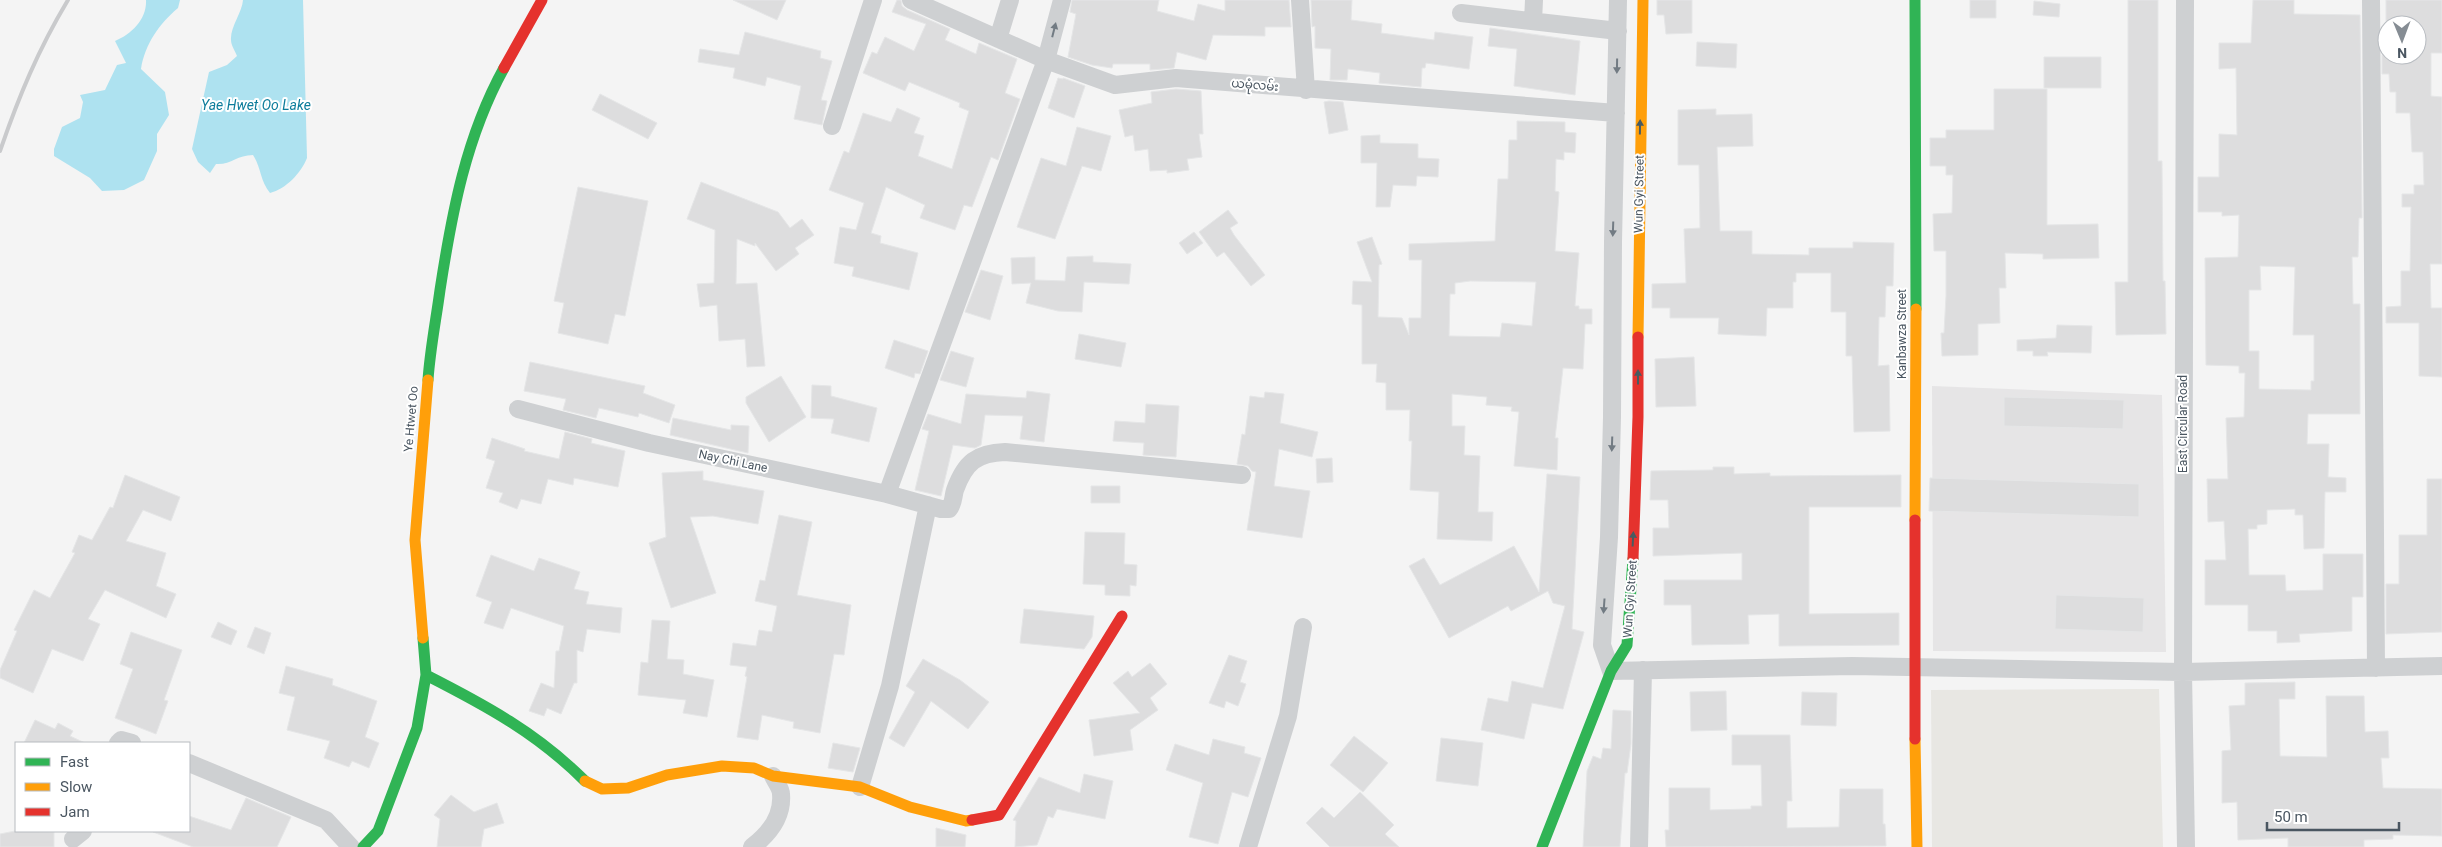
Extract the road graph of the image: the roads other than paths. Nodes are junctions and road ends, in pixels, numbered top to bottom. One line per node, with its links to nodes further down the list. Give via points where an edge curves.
1 (542, 0): 33 (street, Ye Htwet Oo, via 487,99 470,144 451,217 429,367 415,540)
2 (872, 0): 20 (street)
3 (911, 0): 16 (street, ယမုံလမ်း)
4 (1010, 0): 16 (street)
5 (1062, 0): 17 (street, one-way to 5)
6 (1300, 0): 18 (street)
7 (1534, 0): 14 (street)
8 (1618, 0): 15 (street, Wun Gyi Street)
9 (1642, 0): 31 (street, Wun Gyi Street, one-way to 9, via 1627,645 1634,538)
10 (1915, 0): 28 (street, Kanbawza Street)
11 (2185, 0): 32 (street, East Circular Road)
12 (2371, 0): 29 (street)
13 (1460, 13): 14 (street)
14 (1533, 22): 15 (street)
15 (1618, 31): 19 (street, Wun Gyi Street, one-way to 19)
16 (998, 39): 17 (street, ယမုံလမ်း)
17 (1046, 60): 18 (street, ယမုံလမ်း, via 1115,84 1176,78); 23 (street)
18 (1306, 90): 19 (street, ယမုံလမ်း)
19 (1616, 113): 31 (street, Wun Gyi Street, one-way to 31, via 1612,417 1602,645)
20 (832, 126)
21 (518, 409): 23 (street, Nay Chi Lane, via 649,443)
22 (1242, 475): 24 (street, Nay Chi Lane, via 1005,452 986,453 972,460 962,474 949,509)
23 (887, 494): 24 (street, Nay Chi Lane)
24 (928, 505): 36 (street, via 890,686)
25 (1122, 616): 36 (street, via 999,814 966,821 910,807)
26 (1303, 627): 41 (street, via 1288,716)
27 (2442, 666): 29 (street)
28 (1913, 668): 30 (street); 32 (street); 44 (street, Kanbawza Street)
29 (2376, 668): 32 (street)
30 (1643, 670): 31 (street); 43 (street)
31 (1611, 671): 42 (street)
32 (2182, 672): 45 (street, East Circular Road)
33 (426, 675): 35 (street, via 517,724 586,782 602,789 628,788 667,775 722,766 754,768); 37 (street, Ye Htwet Oo, via 417,728)
34 (190, 763): 38 (street, via 326,820)
35 (773, 776): 36 (street); 40 (street, via 781,793 779,814 768,834)
36 (860, 787)
37 (379, 839): 39 (street, Ye Htwet Oo)
38 (351, 847)
39 (363, 847)
40 (752, 847)
41 (1248, 847)
42 (1542, 847)
43 (1639, 847)
44 (1917, 847)
45 (2186, 847)

